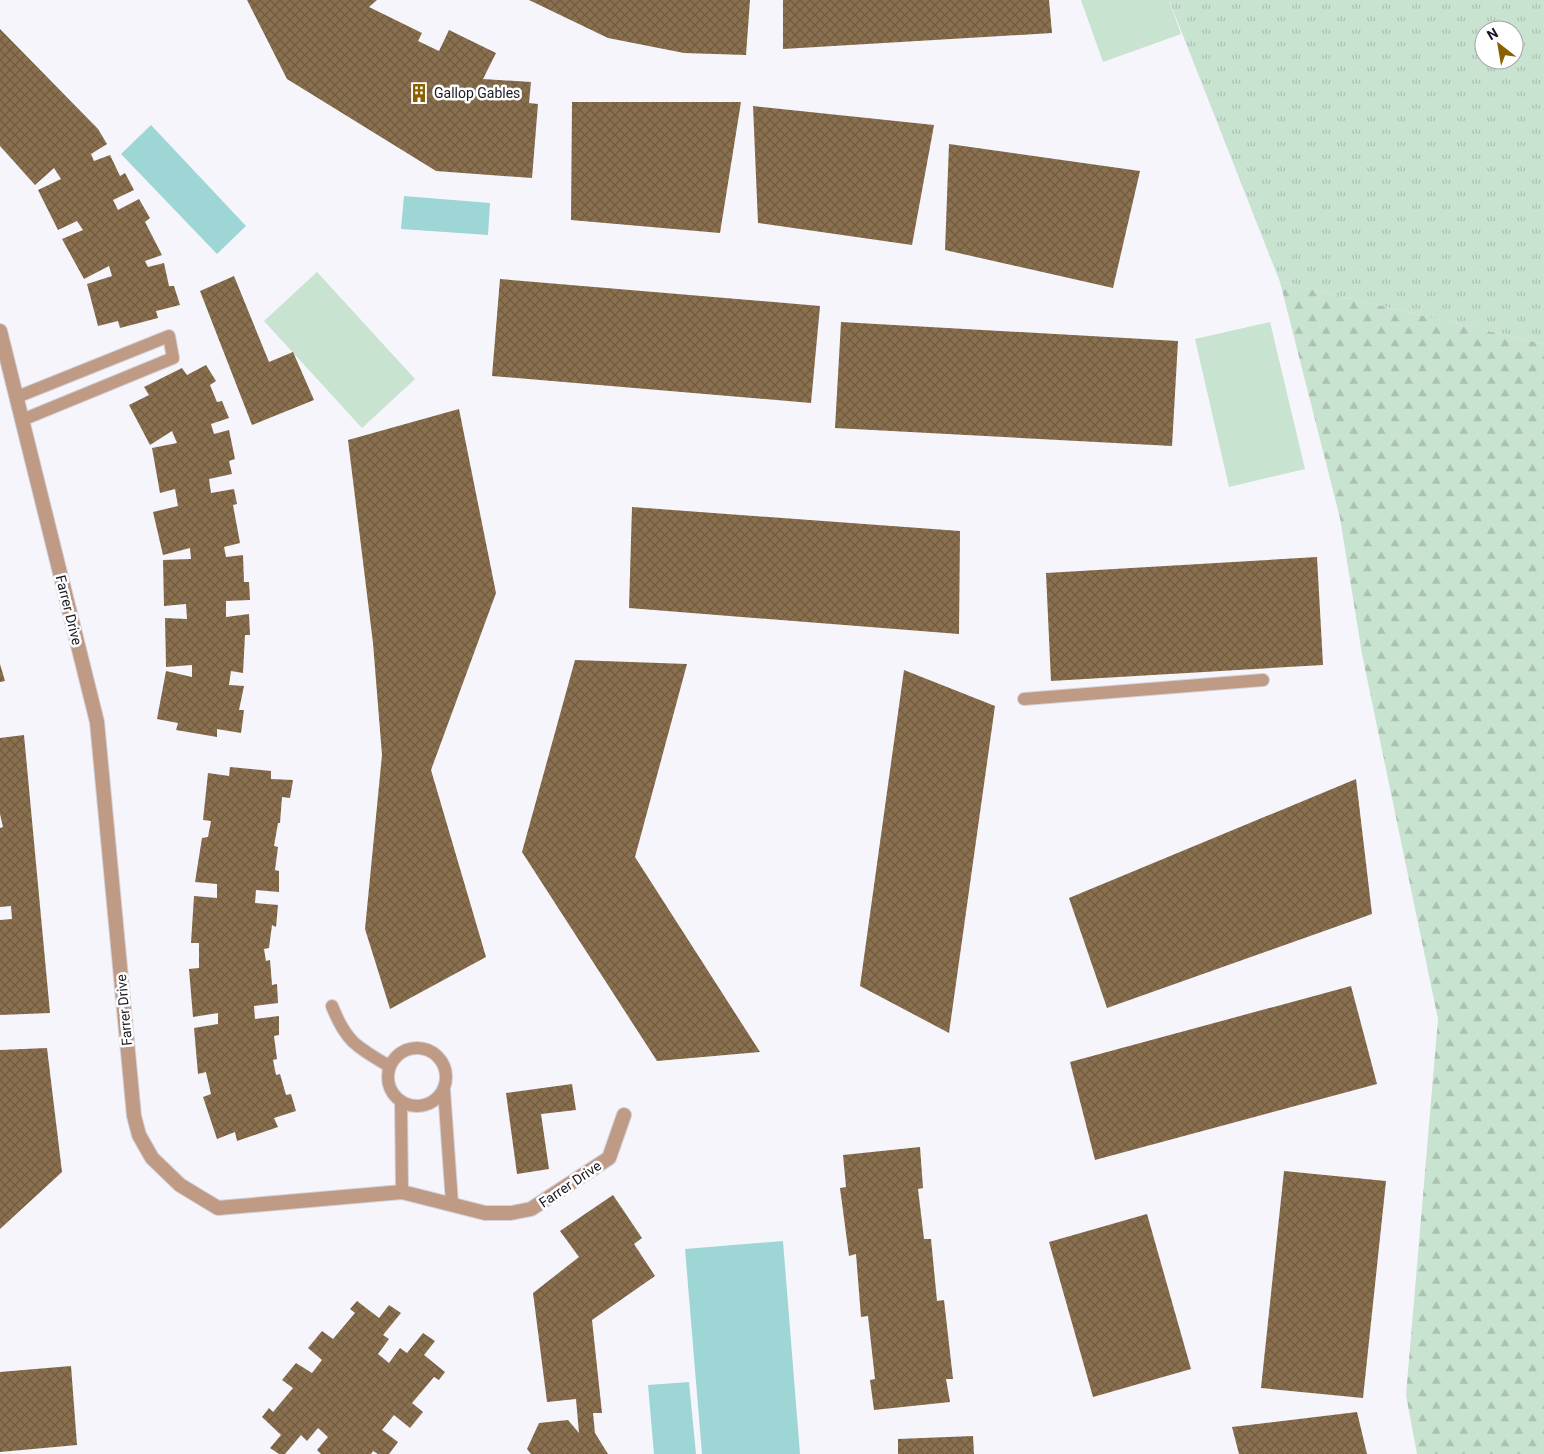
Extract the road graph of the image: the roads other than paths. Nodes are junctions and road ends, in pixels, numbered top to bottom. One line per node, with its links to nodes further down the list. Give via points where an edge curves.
1 (0, 331): 2 (street, Farrer Drive)
2 (17, 397): 3 (street, Farrer Drive); 3 (lane, via 169,336 173,358)
3 (22, 420): 11 (street, Farrer Drive, via 97,722 134,1116 144,1146 180,1185 218,1208)
4 (1262, 680): 5 (lane)
5 (1024, 699)
6 (332, 1006): 7 (lane, via 341,1029 360,1048)
7 (389, 1066): 8 (lane, via 399,1054 414,1048 429,1050 441,1060 446,1074); 9 (lane, via 387,1080)
8 (444, 1090): 9 (lane, via 433,1102 417,1107); 12 (lane)
9 (401, 1103): 11 (lane)
10 (624, 1115): 12 (street, Farrer Drive, via 609,1158 532,1209 485,1213)
11 (402, 1192): 12 (street, Farrer Drive)
12 (452, 1203)

